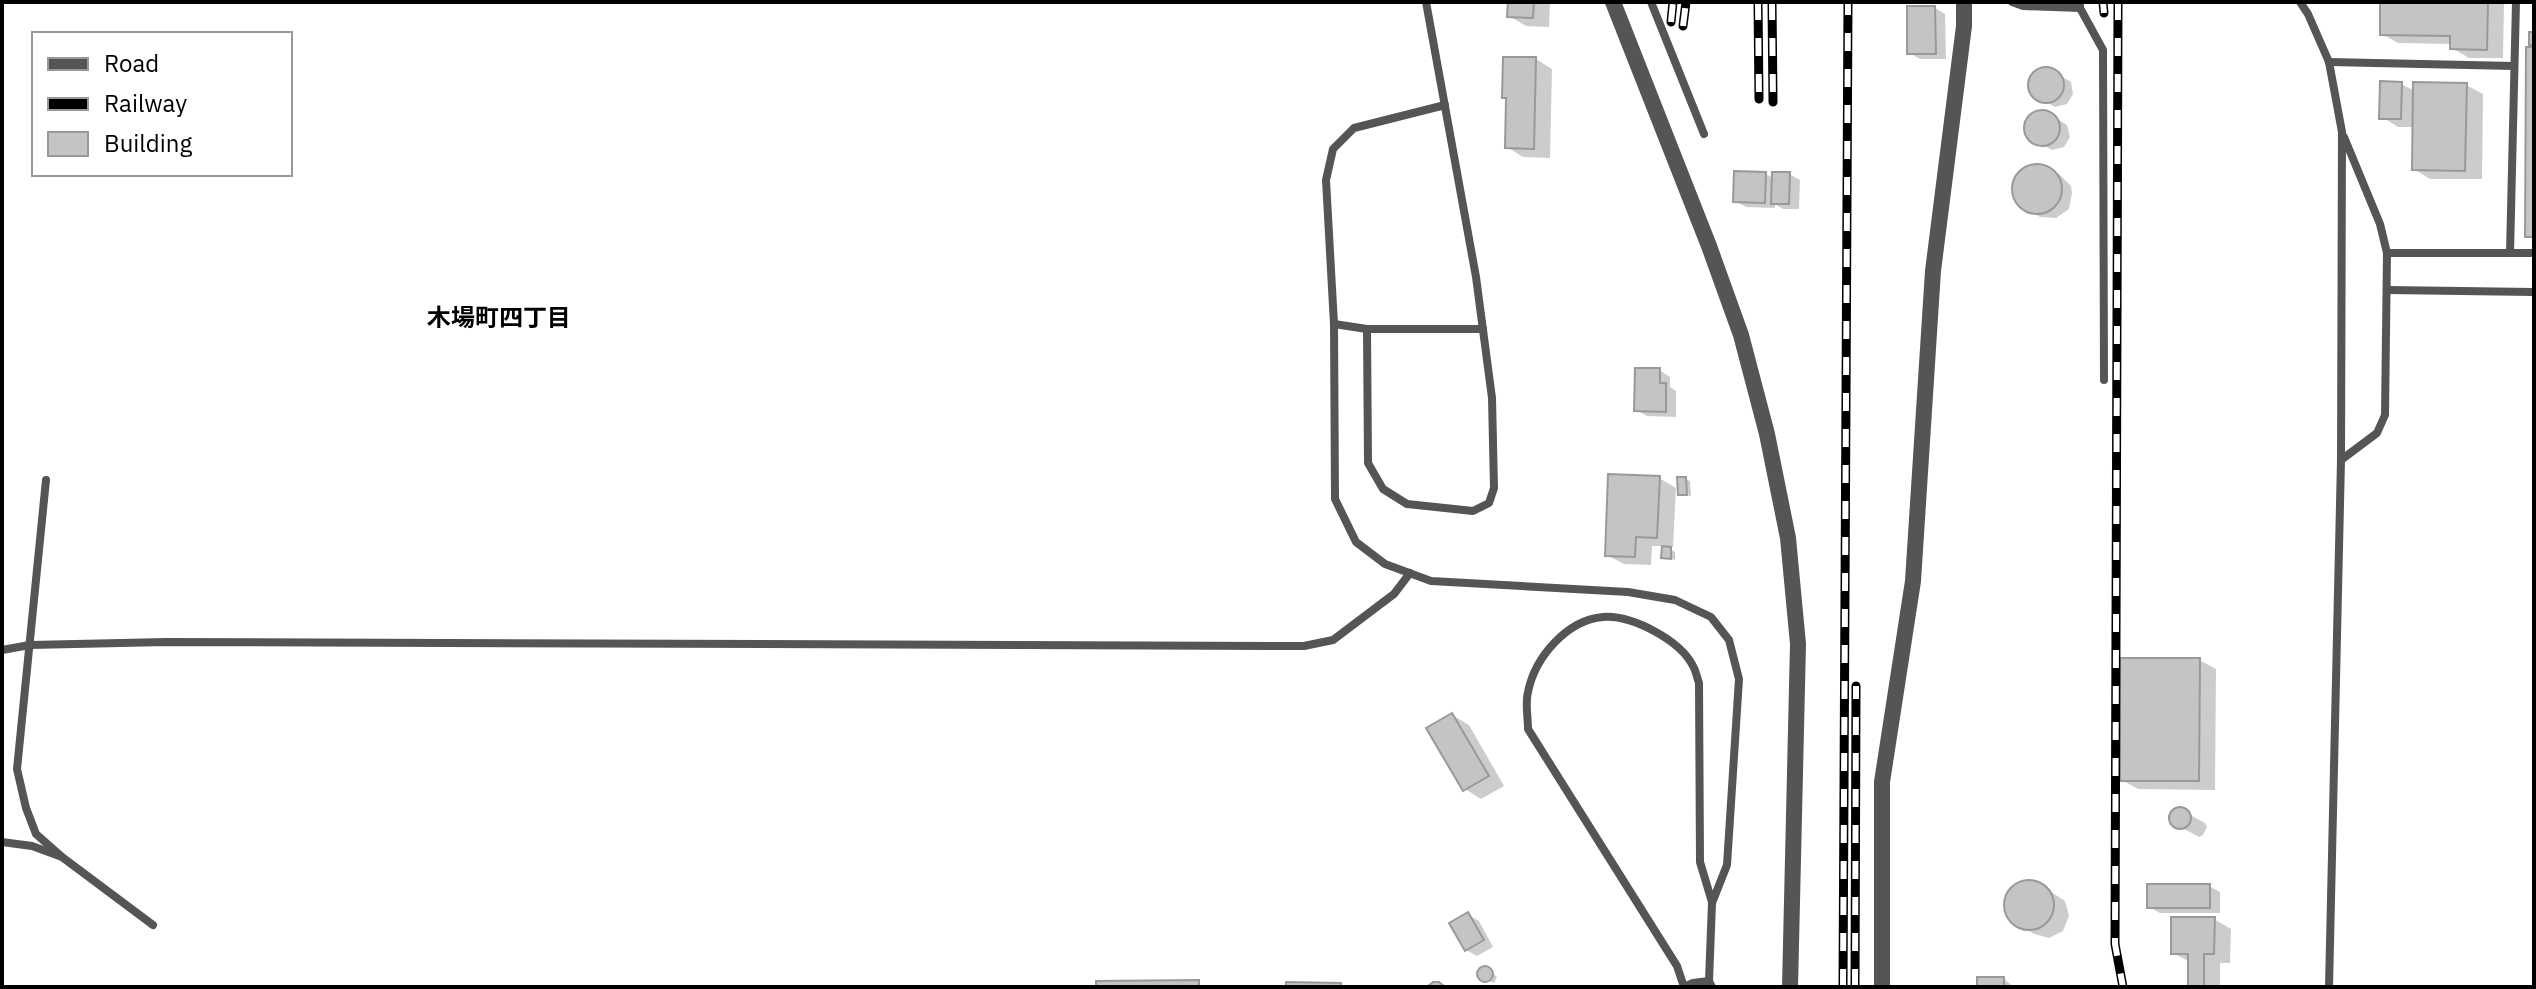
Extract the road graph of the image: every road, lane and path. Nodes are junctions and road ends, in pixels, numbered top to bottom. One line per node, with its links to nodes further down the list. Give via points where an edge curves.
1 (1426, 2): 11 (lane)
2 (1613, 2): 34 (street, via 1741,335 1788,538 1798,644)
3 (1651, 2): 13 (lane)
4 (1964, 2): 35 (street, via 1933,271 1913,581 1882,782)
5 (2012, 2): 8 (lane)
6 (2300, 2): 9 (lane)
7 (2516, 2): 10 (lane)
8 (2080, 5): 22 (lane, via 2103,50)
9 (2329, 62): 10 (lane); 12 (lane)
10 (2514, 66): 15 (lane)
11 (1445, 105): 19 (lane, via 1354,128 1333,149 1326,180); 21 (lane)
12 (2342, 132): 14 (lane); 23 (lane)
13 (1704, 134)
14 (2387, 253): 15 (lane); 17 (lane)
15 (2510, 253): 16 (lane)
16 (2534, 253)
17 (2387, 290): 18 (lane); 23 (lane, via 2385,415 2377,433)
18 (2534, 292)
19 (1334, 324): 20 (lane); 25 (lane, via 1335,499 1356,542 1385,564)
20 (1367, 329): 21 (lane); 21 (lane, via 1368,463 1383,489 1407,504 1473,511 1489,503 1494,488 1492,398)
21 (1483, 329)
22 (2104, 380)
23 (2341, 460): 36 (lane)
24 (46, 480): 26 (lane)
25 (1410, 573): 26 (lane, via 1394,594 1333,640 1304,646); 30 (lane, via 1431,581 1628,592 1675,600 1711,617 1729,640 1739,679 1727,865)
26 (30, 645): 27 (lane); 29 (lane, via 17,769 36,834)
27 (2, 650)
28 (2, 842): 29 (lane)
29 (62, 857): 31 (lane)
30 (1712, 903): 32 (lane); 33 (lane, via 1700,862 1699,683 1693,665 1665,637 1647,628 1604,617 1579,624 1540,662 1527,692 1528,729 1677,966)
31 (153, 925)
32 (1710, 984): 33 (lane)
33 (1684, 987)
34 (1790, 987)
35 (1882, 987)
36 (2329, 987)

